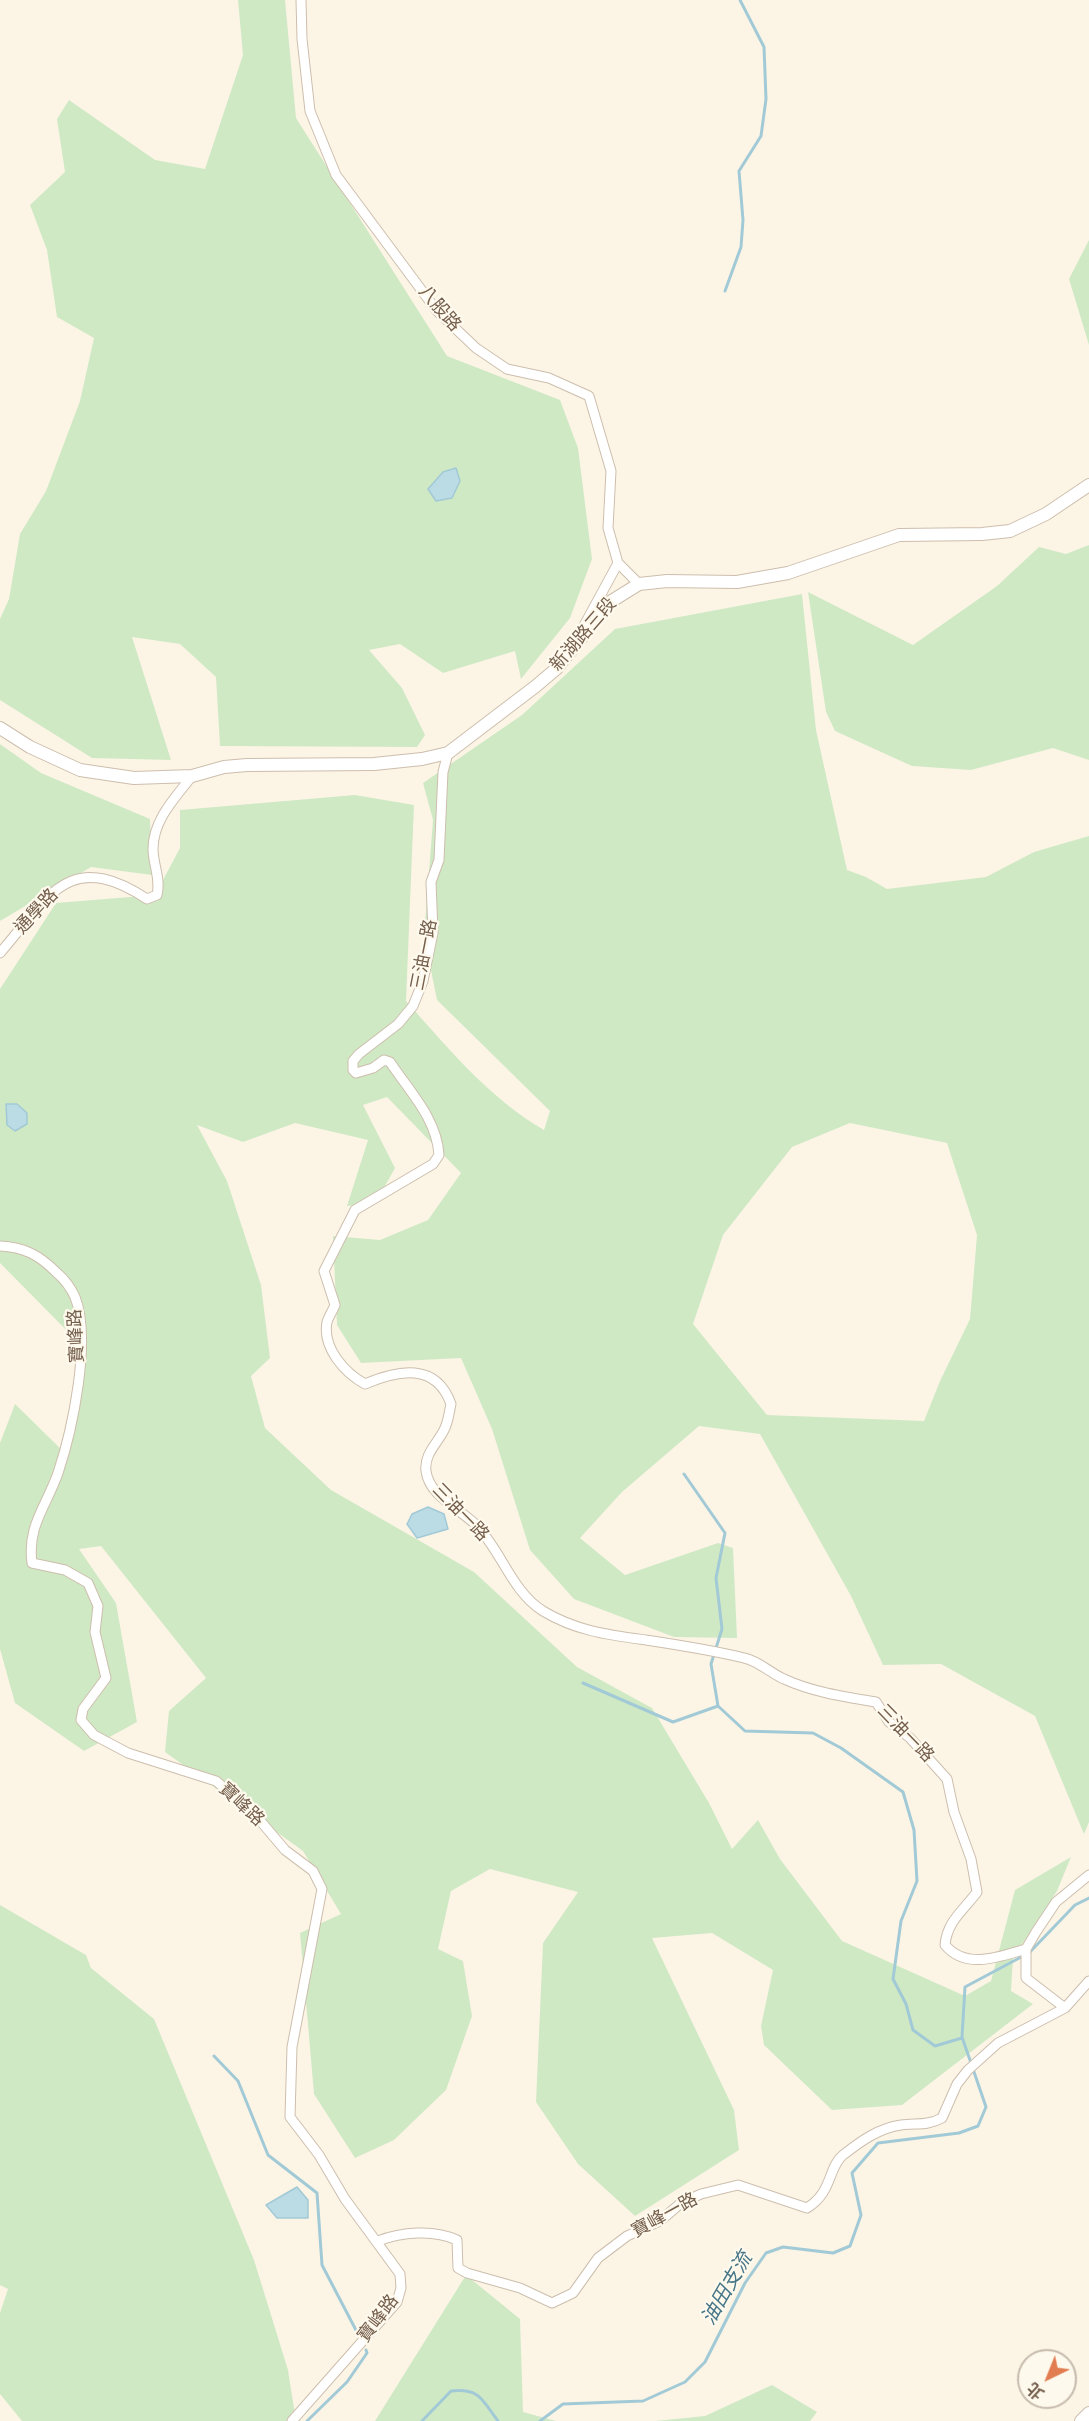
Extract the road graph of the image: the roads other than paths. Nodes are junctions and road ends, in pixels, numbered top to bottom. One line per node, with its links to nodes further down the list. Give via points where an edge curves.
1 (301, 0): 3 (street, 八股路, via 310,111 336,175 437,311 476,348 507,369 549,378 589,396 611,471 608,528)
2 (1089, 485): 4 (street, 新湖路三段, via 1046,514 1010,531 899,535 788,573 737,582)
3 (618, 563): 4 (street, 八股路); 5 (street)
4 (639, 584): 5 (street, 新湖路三段, via 610,602)
5 (569, 654): 7 (street, 新湖路三段, via 556,669)
6 (0, 728): 8 (street, 新湖路三段, via 80,771 134,778)
7 (448, 753): 8 (street, 新湖路三段, via 382,764 236,766); 12 (street, 三油一路, via 442,780 439,860 431,882 433,933 423,981 413,1006 398,1024 353,1061 356,1073 384,1060 390,1062 427,1113 439,1155 433,1164 350,1216 324,1271 335,1305 327,1323 331,1350 352,1377 365,1384 412,1371 430,1378 441,1388 451,1404 445,1429 426,1460 432,1489 482,1531 540,1610 574,1627 614,1637 748,1658 804,1688 876,1702 889,1722 910,1738 946,1779 971,1859 977,1892 955,1916 945,1945 953,1954 968,1959 989,1960)
8 (192, 776): 9 (street, 通學路, via 156,826 153,850 157,895 147,898 106,877 82,876 55,890)
9 (0, 953)
10 (0, 1246): 15 (street, 寶峰路, via 19,1246 44,1260 75,1297 81,1356 71,1423 58,1474 31,1533 30,1548 32,1563 65,1570 88,1583 98,1606 95,1632 106,1678 83,1709 81,1719 94,1735 128,1753 216,1781 252,1811 285,1850 313,1871 322,1889 292,2047 290,2117)
11 (1089, 1875): 12 (street, via 1056,1902)
12 (1026, 1949): 14 (street, via 1026,1978)
13 (1089, 1981): 14 (street)
14 (1065, 2008): 15 (street, 寶峰一路, via 998,2043 957,2084 942,2118 929,2125 901,2125 874,2133 840,2157 819,2200 807,2208 738,2185 701,2194 681,2203 660,2221 627,2236 598,2258 573,2294 552,2303 458,2268 457,2240 446,2235 416,2234)
15 (378, 2241): 17 (street, 寶峰路, via 400,2274 397,2302)
16 (1089, 2414): 18 (street)
17 (292, 2421)
18 (1081, 2421)

